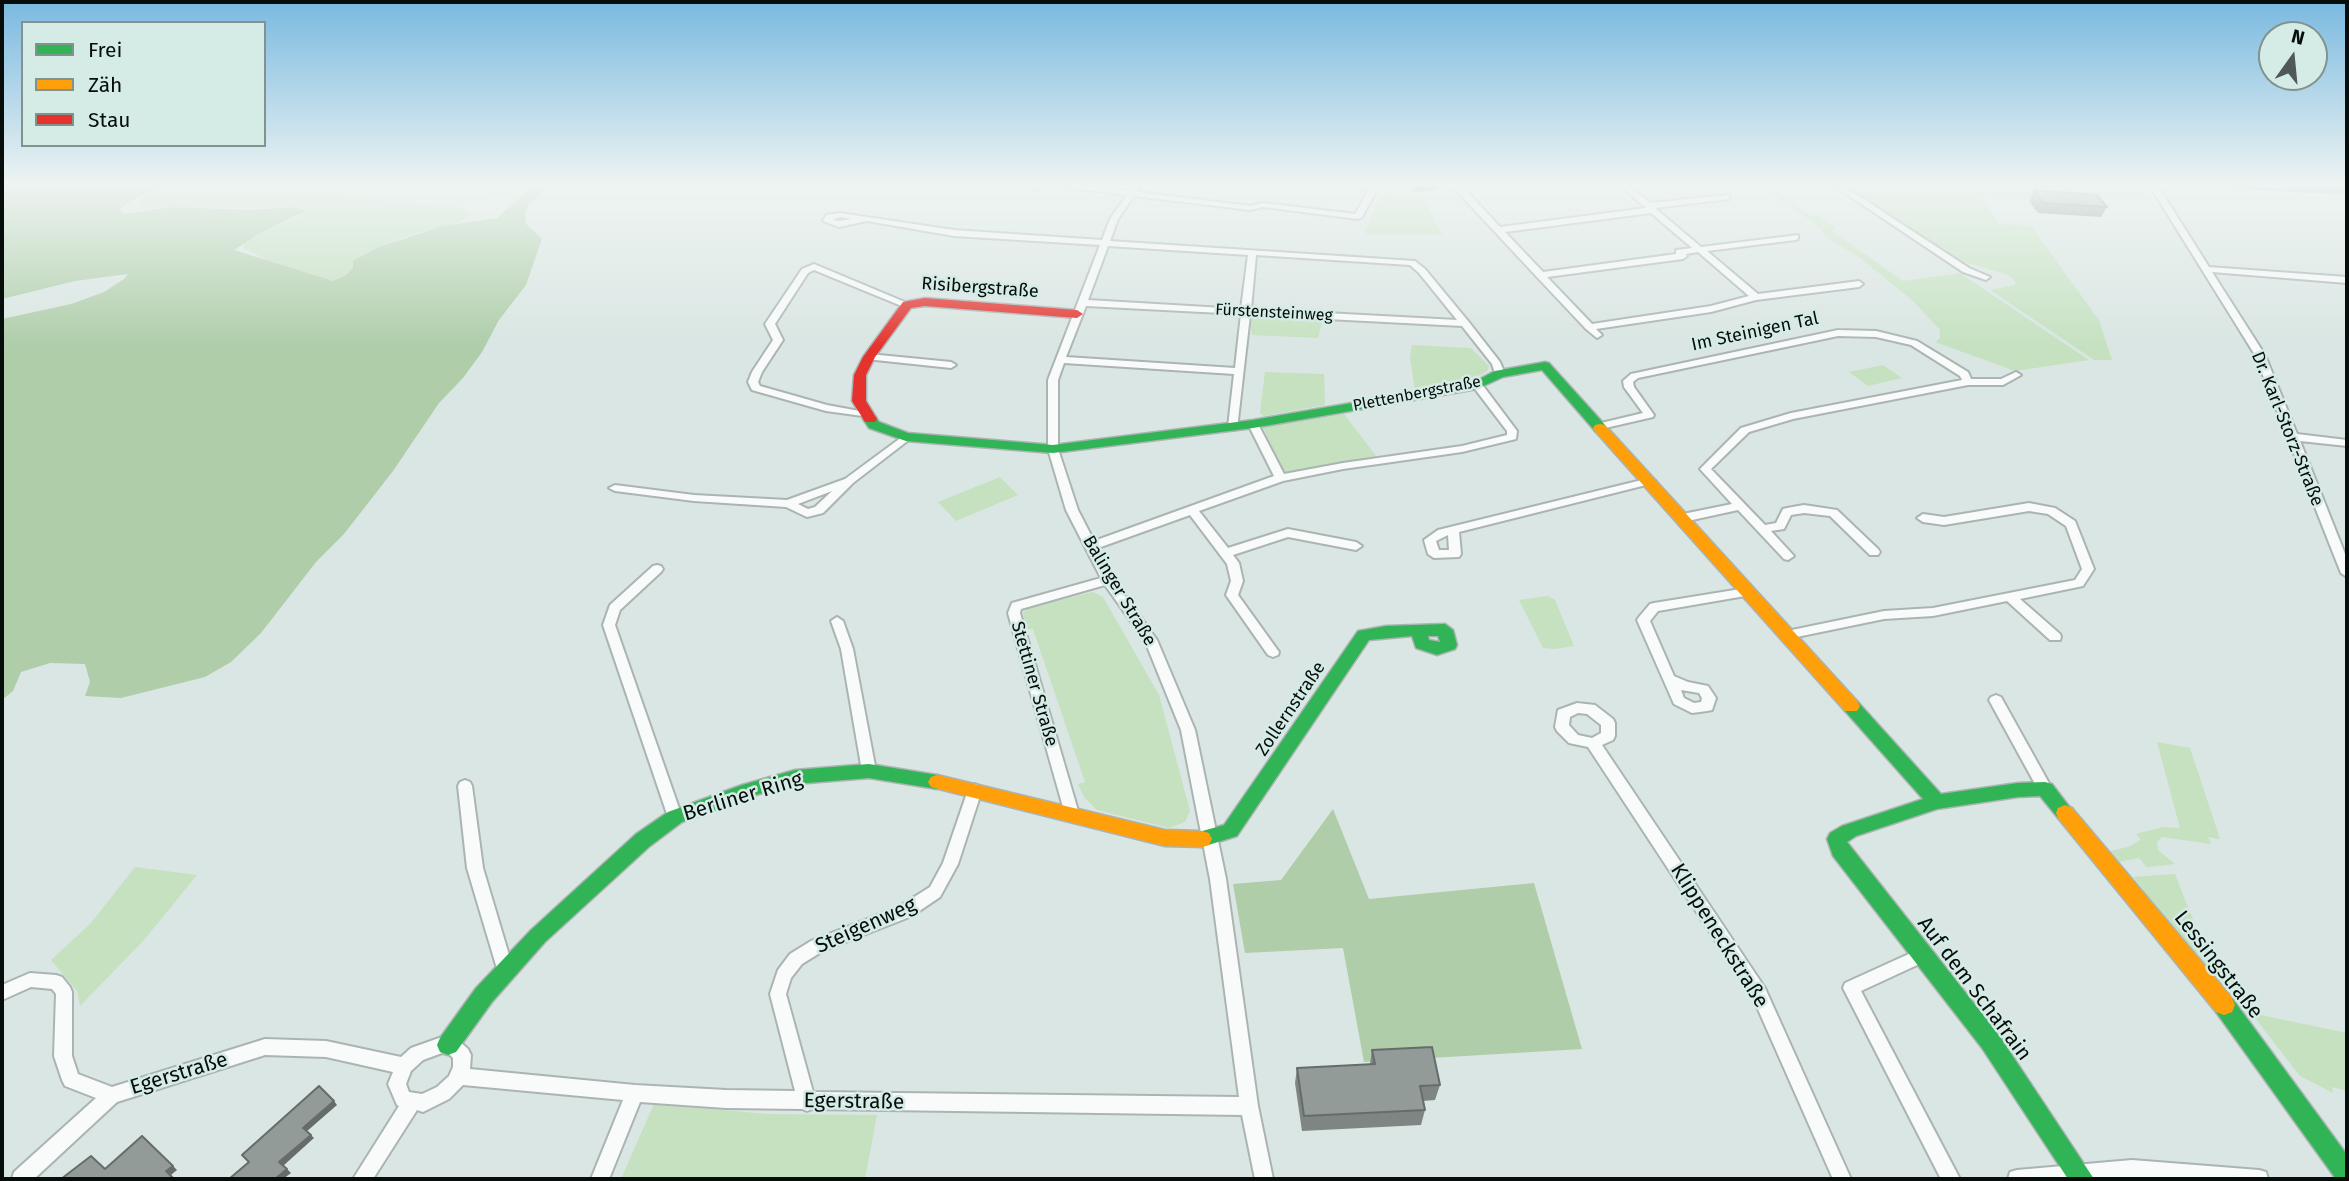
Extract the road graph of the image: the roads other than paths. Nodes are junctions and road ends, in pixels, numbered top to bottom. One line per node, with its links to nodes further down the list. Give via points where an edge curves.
1 (1024, 238): 8 (street, Plettenbergstraße)
2 (1106, 238): 8 (street, Balinger Straße)
3 (1505, 238): 12 (street)
4 (1686, 238): 9 (street)
5 (1786, 238): 9 (street)
6 (1918, 238): 13 (street, via 1966,270)
7 (2187, 238): 11 (street, Dr. Karl-Storz-Straße)
8 (1104, 244): 10 (street, Plettenbergstraße); 18 (street, Balinger Straße)
9 (1699, 249): 12 (street, via 1679,252 1683,256); 16 (street)
10 (1252, 254): 19 (street); 20 (street, Plettenbergstraße, via 1412,263)
11 (2206, 269): 14 (street); 34 (street, Dr. Karl-Storz-Straße, via 2260,355)
12 (1540, 275): 16 (street, via 1593,331)
13 (1986, 277)
14 (2347, 280)
15 (1859, 284): 16 (street)
16 (1756, 298)
17 (907, 305): 18 (street, Risibergstraße); 21 (street, Risibergstraße); 29 (street, via 827,272 802,277 770,324 778,340 753,382 756,388)
18 (1080, 309): 19 (street, Fürstensteinweg); 22 (street, Balinger Straße)
19 (1247, 312): 20 (street, Fürstensteinweg); 24 (street)
20 (1465, 323): 25 (street, Plettenbergstraße)
21 (869, 358): 23 (street); 29 (street, Risibergstraße, via 858,389)
22 (1060, 360): 24 (street); 36 (street, Balinger Straße, via 1051,398)
23 (951, 365)
24 (1237, 371): 32 (street)
25 (1500, 373): 28 (street, Plettenbergstraße); 31 (street, via 1545,366)
26 (2016, 375): 27 (street, via 2003,382)
27 (1968, 382): 31 (street, Im Steinigen Tal, via 1964,374 1914,343 1876,334 1838,333 1635,376 1628,381 1629,387 1649,415); 42 (street, via 1791,416 1745,430 1705,469)
28 (1477, 385): 30 (street, Plettenbergstraße); 37 (street, via 1512,437)
29 (866, 415): 33 (street, via 874,425)
30 (1253, 424): 32 (street, Plettenbergstraße); 37 (street)
31 (1601, 426): 39 (street)
32 (1233, 427): 36 (street, Plettenbergstraße)
33 (906, 437): 36 (street); 38 (street)
34 (2292, 437): 35 (street); 54 (street, Dr. Karl-Storz-Straße)
35 (2347, 443)
36 (1053, 449): 49 (street, Balinger Straße, via 1072,510)
37 (1280, 478): 43 (street)
38 (849, 481): 41 (street); 41 (street, via 819,510 807,513)
39 (1650, 481): 44 (street); 47 (street)
40 (615, 488): 41 (street, via 694,499)
41 (788, 504)
42 (1742, 506): 44 (street); 46 (street)
43 (1191, 509): 49 (street); 51 (street)
44 (1683, 518): 56 (street)
45 (1923, 518): 57 (street, via 1944,521 2029,508 2051,511 2071,524 2088,569 2079,583)
46 (1763, 529): 50 (street, via 1780,526 1787,512 1833,513); 52 (street)
47 (1453, 531)
48 (1356, 546): 51 (street, via 1287,533)
49 (1090, 547): 55 (street, Balinger Straße)
50 (1874, 552)
51 (1226, 553): 62 (street, via 1237,581 1232,595)
52 (1788, 556)
53 (657, 569): 72 (street, via 614,608 609,625)
54 (2347, 573)
55 (1108, 580): 71 (street, Stettiner Straße, via 1024,603 1014,612); 73 (street, Balinger Straße, via 1151,640 1188,730)
56 (1747, 592): 60 (street); 63 (street, via 1654,607 1643,620)
57 (2010, 597): 60 (street); 61 (street)
58 (837, 621): 66 (street, via 847,649)
59 (1419, 630): 73 (street, Zollernstraße, via 1364,635 1241,817 1230,831)
60 (1787, 635): 70 (street)
61 (2055, 636)
62 (1273, 652)
63 (1669, 678)
64 (1996, 700): 68 (street, Lessingstraße)
65 (1593, 743): 91 (street, Klippeneckstraße, via 1759,993)
66 (869, 771): 69 (street, Berliner Ring); 72 (street, Berliner Ring, via 795,778)
67 (465, 786): 75 (street, via 475,868)
68 (2045, 789): 70 (street); 85 (street, Lessingstraße, via 2237,1022)
69 (975, 790): 71 (street, Berliner Ring); 83 (street, Steigenweg, via 950,864 935,892 906,911 817,946 796,959 784,975 778,994)
70 (1937, 802): 74 (street, Auf dem Schafrain, via 1849,831 1838,839 1840,850)
71 (1072, 814): 73 (street, Berliner Ring, via 1165,838)
72 (675, 817): 75 (street, Berliner Ring, via 575,899)
73 (1210, 838): 84 (street, Balinger Straße)
74 (1922, 955): 86 (street, Auf dem Schafrain, via 1990,1041); 92 (street, via 1851,988)
75 (506, 972): 77 (street, Berliner Ring)
76 (2, 993): 81 (street, Egerstraße, via 30,980 56,982 64,992 63,1056 71,1080)
77 (448, 1045): 78 (street, via 426,1049); 79 (street, via 462,1055)
78 (404, 1066): 81 (street, Egerstraße, via 326,1049 265,1047); 82 (street, via 397,1091)
79 (460, 1076): 80 (street, Egerstraße); 82 (street, via 436,1098)
80 (635, 1093): 83 (street, Egerstraße); 89 (street)
81 (112, 1095): 87 (street)
82 (412, 1102): 88 (street)
83 (807, 1102): 84 (street, Egerstraße)
84 (1249, 1106): 90 (street, Balinger Straße)
85 (2347, 1174)
86 (2080, 1176): 93 (street); 94 (street, via 2132,1169)
87 (21, 1179)
88 (362, 1179)
89 (600, 1179)
90 (1264, 1179)
91 (1842, 1179)
92 (1951, 1179)
93 (2017, 1179)
94 (2259, 1179)

